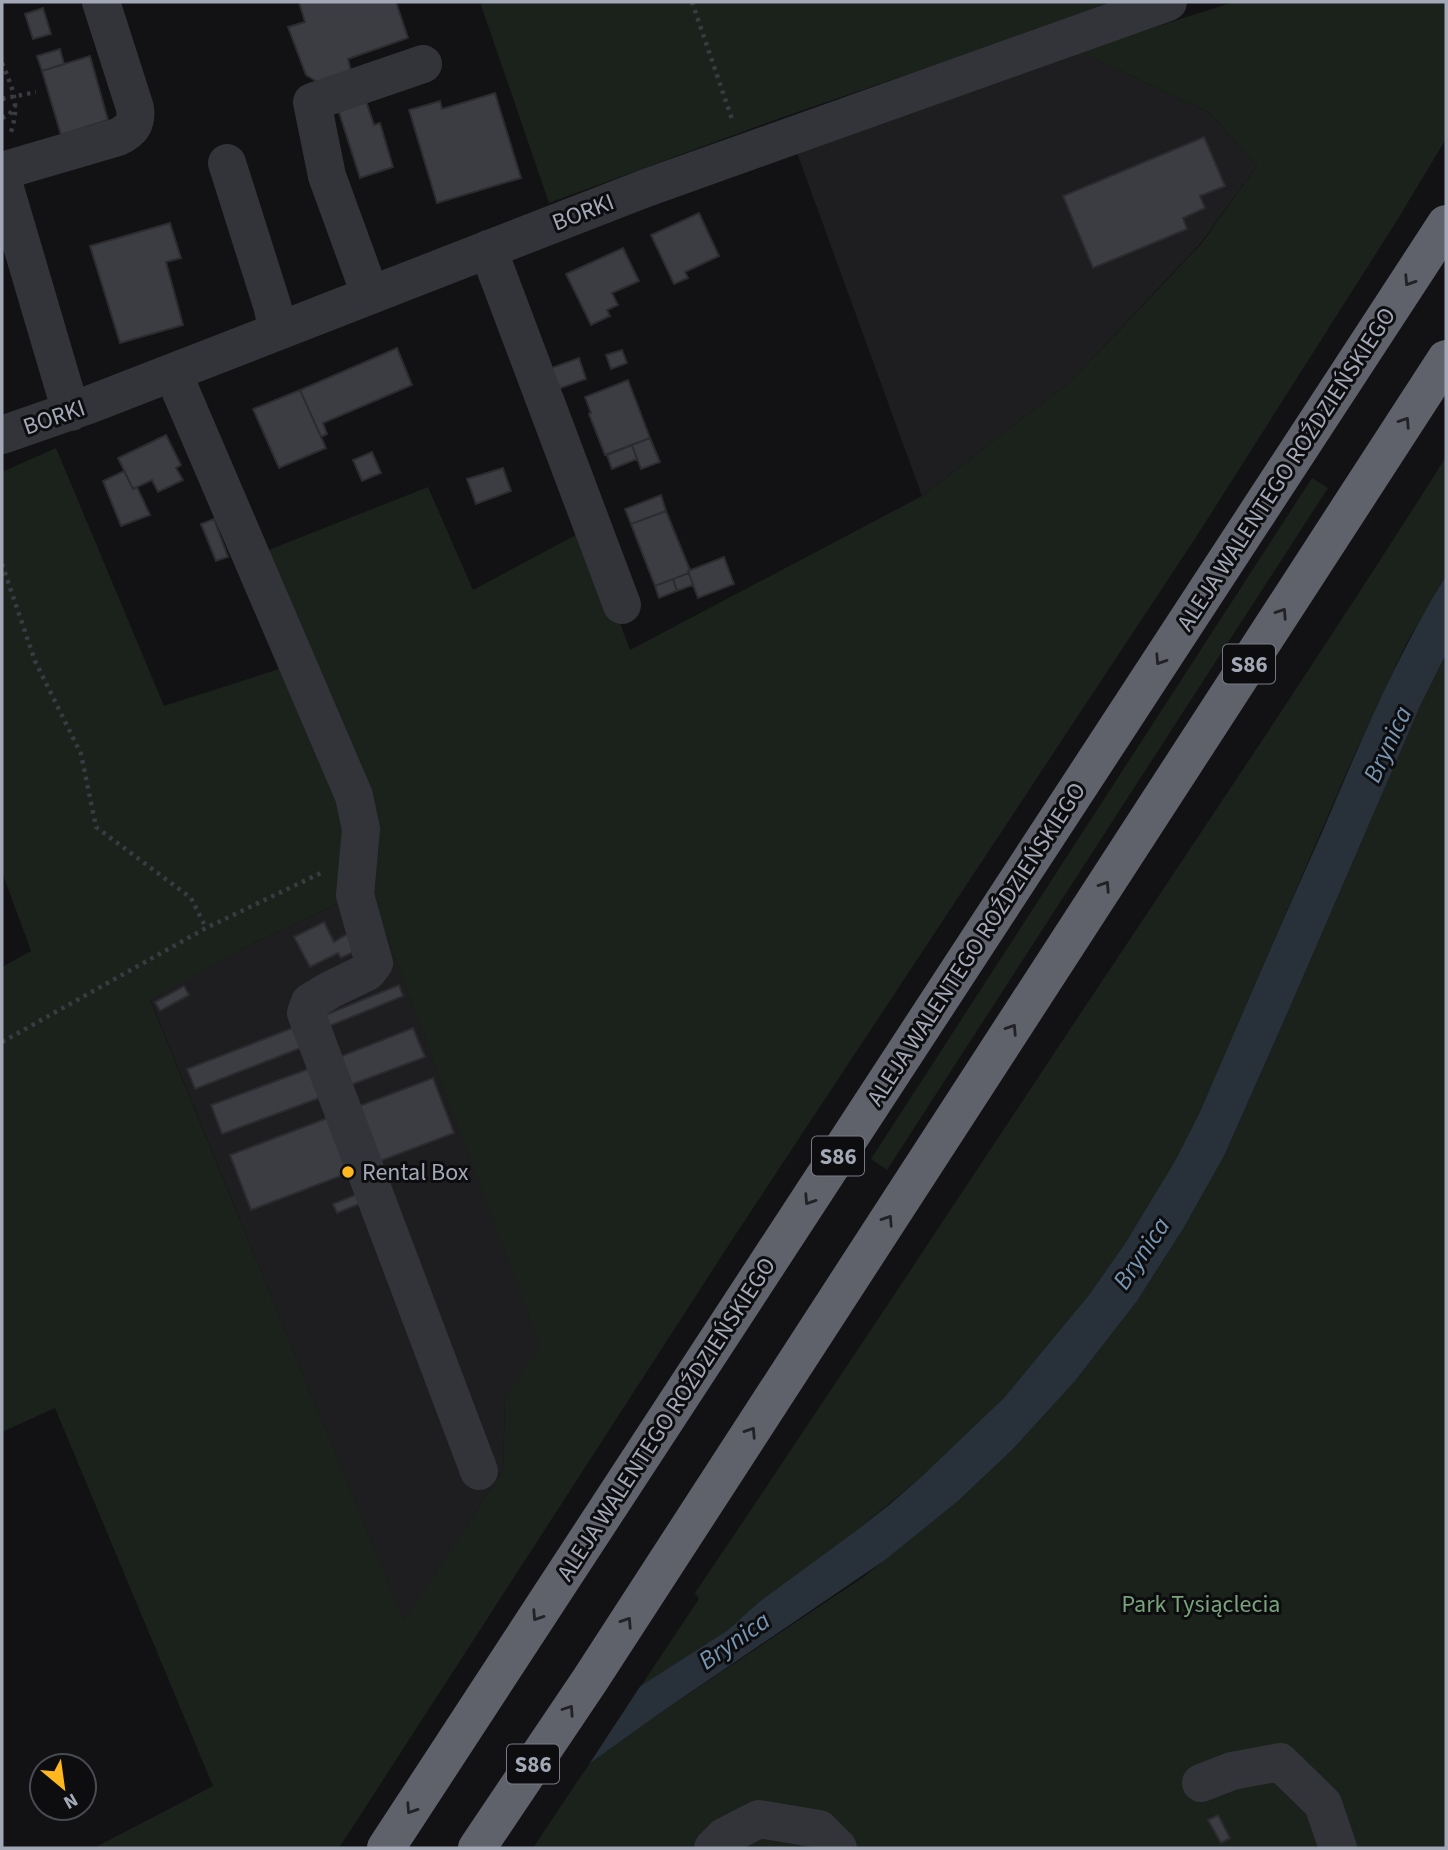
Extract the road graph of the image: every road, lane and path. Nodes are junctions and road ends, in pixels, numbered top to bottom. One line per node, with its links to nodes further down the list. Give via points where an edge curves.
1 (101, 2): 12 (street, via 135,108 135,123 118,137)
2 (692, 2): 10 (path)
3 (1168, 2): 10 (street, BORKI)
4 (2, 63): 7 (path)
5 (423, 64): 16 (street, via 312,103 327,176)
6 (36, 92): 7 (path)
7 (13, 96): 8 (path); 9 (path, via 15,105)
8 (2, 99)
9 (2, 118)
10 (745, 152): 15 (street, BORKI)
11 (227, 163): 17 (street)
12 (2, 171)
13 (2, 178): 20 (street)
14 (1446, 224): 29 (highway, ALEJA WALENTEGO ROŹDZIEŃSKIEGO / S86, one-way to 29)
15 (488, 249): 16 (street, BORKI); 23 (street)
16 (370, 294): 17 (street, BORKI)
17 (278, 331): 19 (street, BORKI)
18 (1438, 371): 30 (highway, S86, one-way to 18)
19 (174, 372): 20 (street, BORKI); 24 (street, via 354,796 361,829)
20 (71, 412): 21 (street, BORKI)
21 (2, 435)
22 (2, 564): 25 (path, via 35,662 81,754 96,827 191,898)
23 (622, 605)
24 (358, 860): 25 (path, via 348,860); 27 (street, via 355,895 374,964 310,1002 306,1013)
25 (206, 928): 26 (path)
26 (2, 1042)
27 (480, 1471)
28 (1200, 1783): 33 (street, via 1280,1762 1323,1804)
29 (386, 1848)
30 (477, 1848)
31 (713, 1848): 32 (street, via 759,1819 819,1829)
32 (838, 1848)
33 (1338, 1848)

